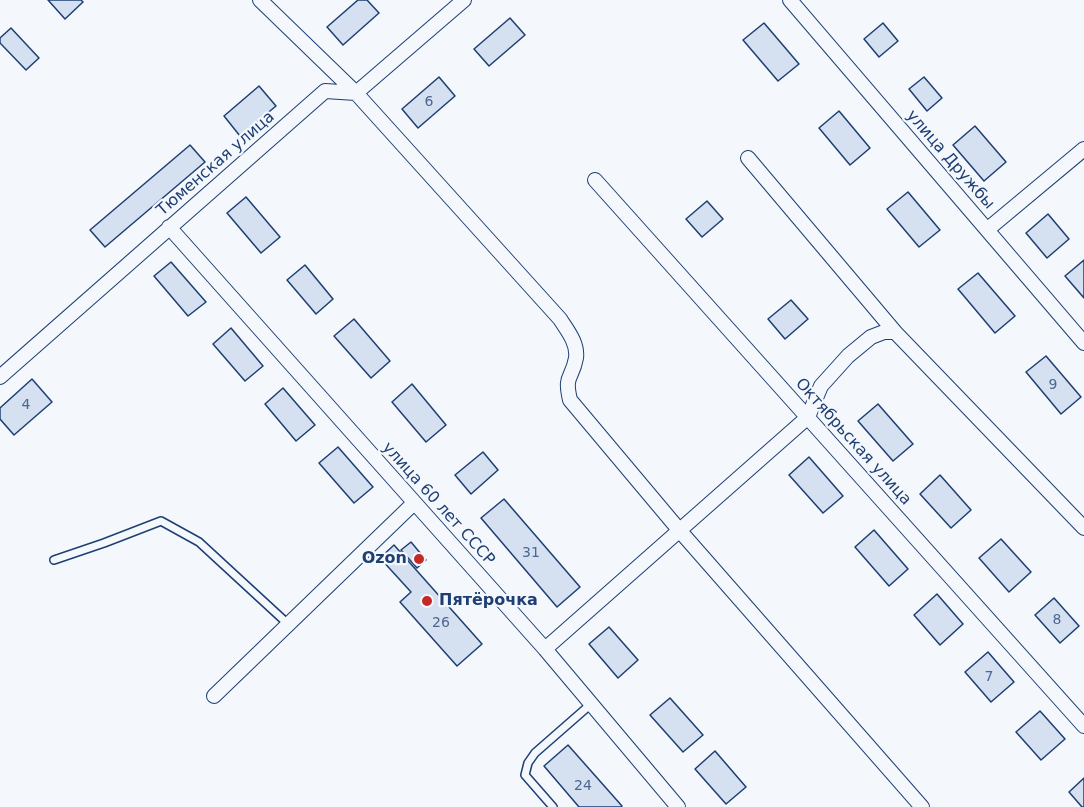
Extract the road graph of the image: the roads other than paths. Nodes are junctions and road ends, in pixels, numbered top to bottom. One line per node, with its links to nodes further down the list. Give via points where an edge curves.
1 (260, 0): 4 (street)
2 (464, 0): 4 (street)
3 (790, 0): 9 (street, улица Дружбы)
4 (356, 93): 8 (street, Тюменская улица, via 325,91); 16 (street, via 560,319 574,340 576,357 566,384 570,400)
5 (1084, 148): 9 (street)
6 (748, 158): 10 (street)
7 (595, 180): 13 (street, Октябрьская улица)
8 (169, 227): 12 (street, Тюменская улица); 14 (street, улица 60 лет СССР)
9 (988, 229): 11 (street, улица Дружбы)
10 (894, 332): 13 (street, via 871,337 848,356 821,386); 15 (street)
11 (1084, 343)
12 (0, 377)
13 (808, 417): 16 (street); 22 (street, Октябрьская улица)
14 (414, 503): 18 (street); 19 (street, улица 60 лет СССР)
15 (1084, 528)
16 (680, 531): 19 (street); 25 (street)
17 (54, 560): 18 (lane, via 161,521 199,542)
18 (288, 624): 20 (street)
19 (545, 650): 21 (street, улица 60 лет СССР)
20 (214, 696)
21 (591, 704): 23 (lane, via 528,763 525,775); 24 (street, улица 60 лет СССР)
22 (1084, 726)
23 (553, 807)
24 (678, 807)
25 (922, 807)

